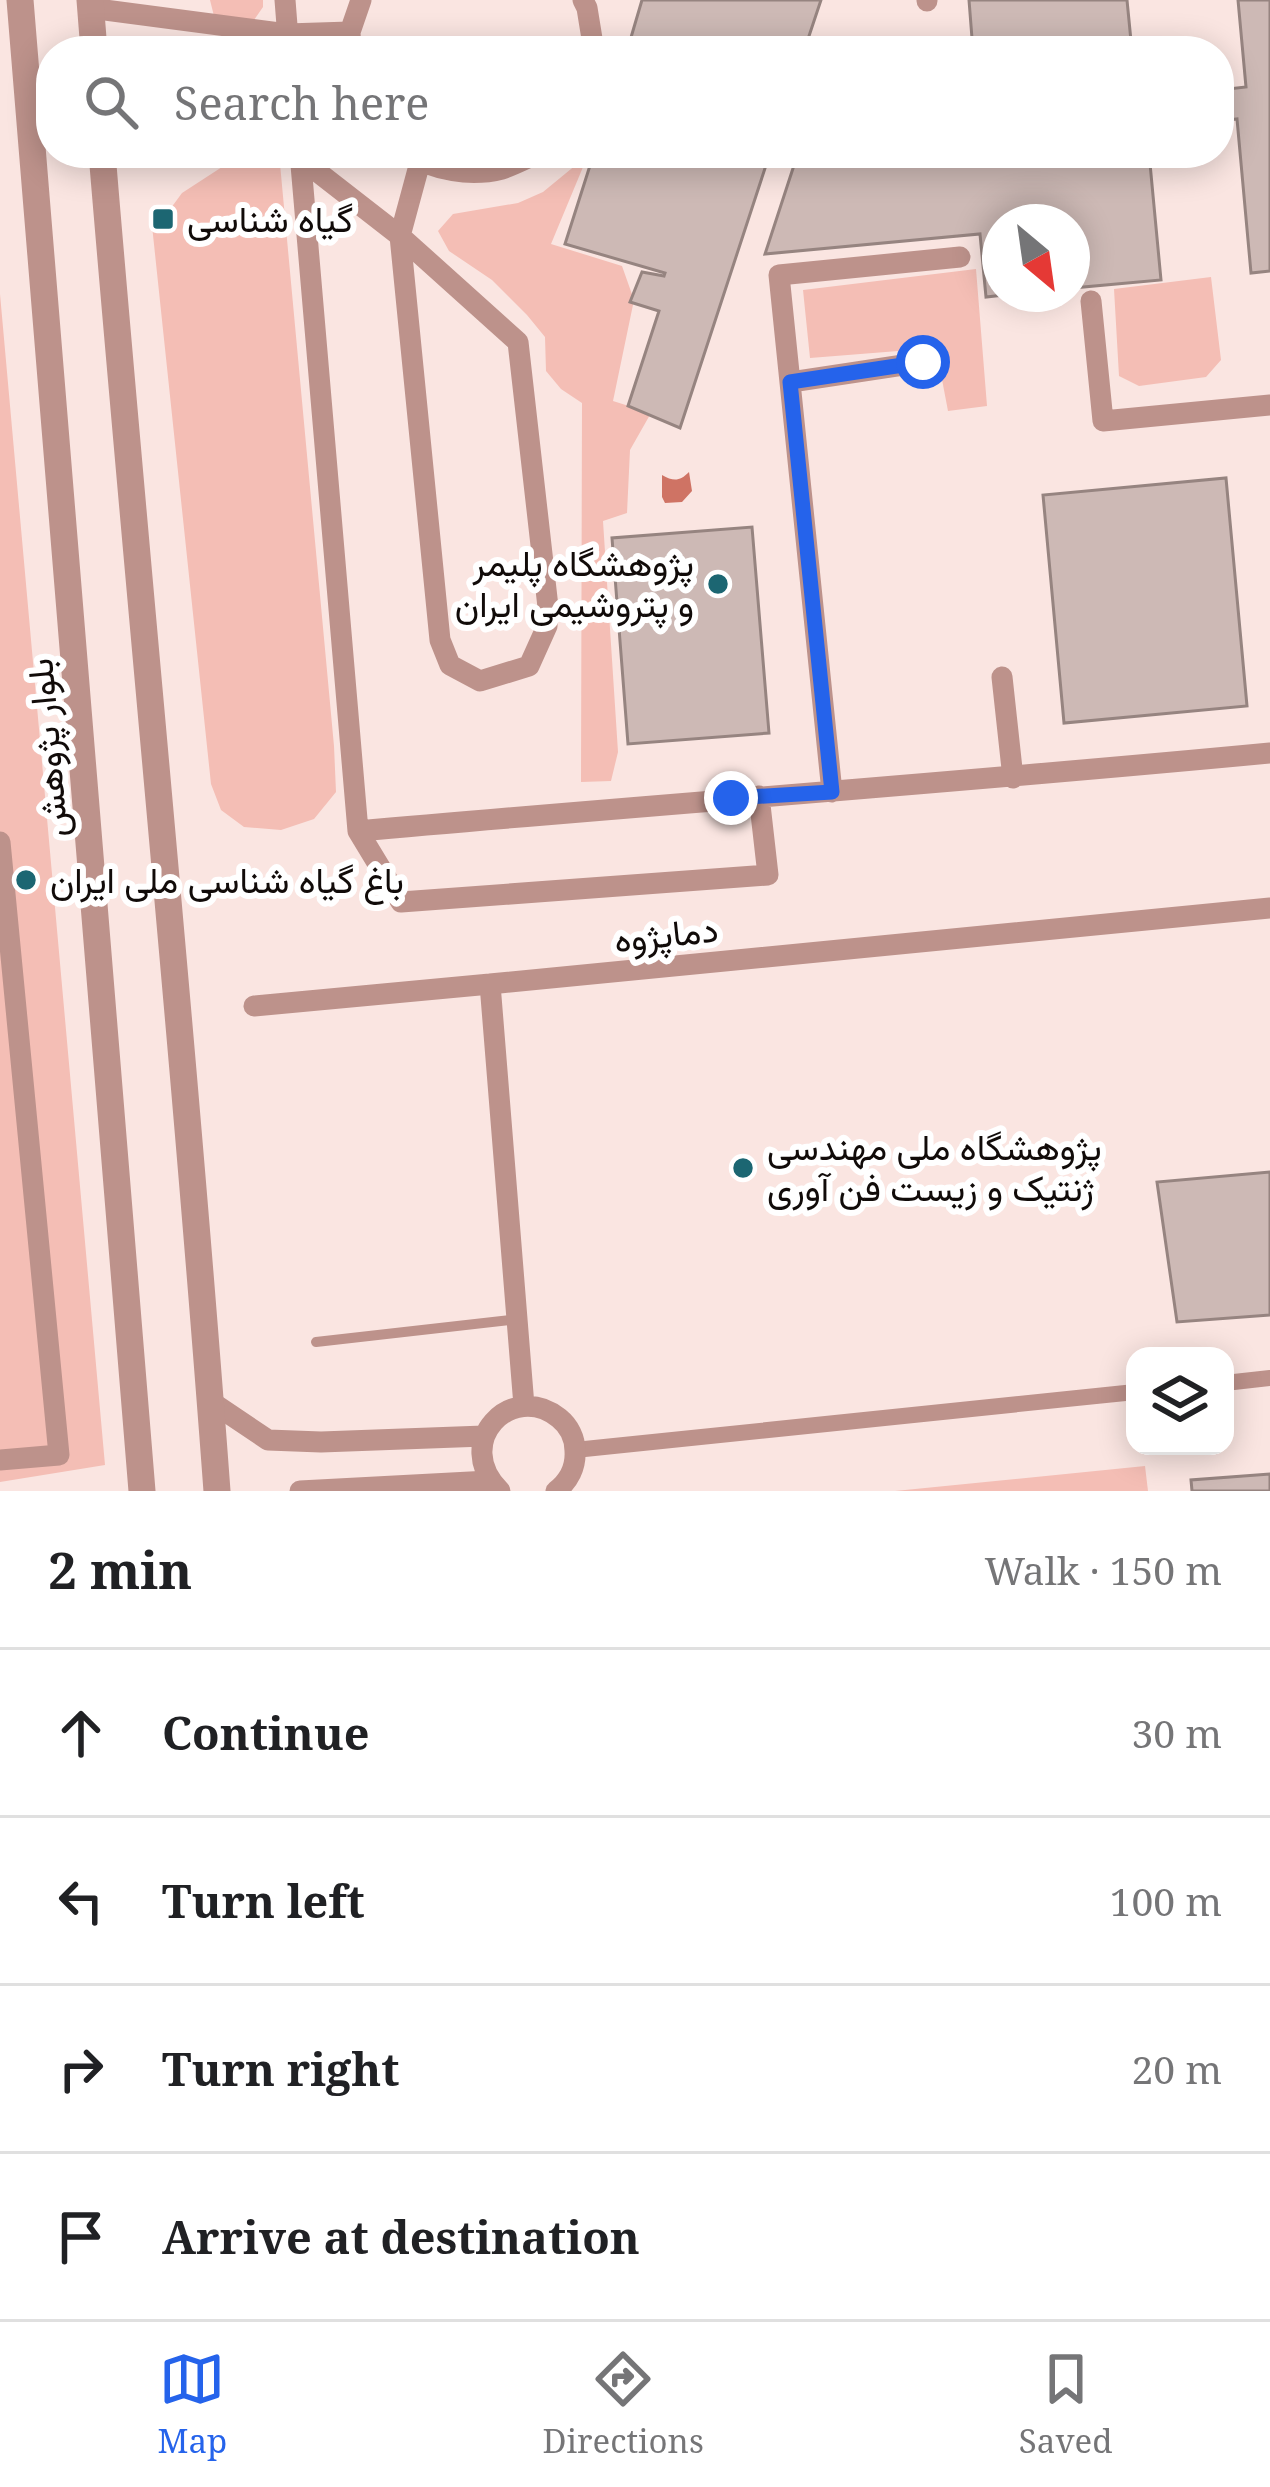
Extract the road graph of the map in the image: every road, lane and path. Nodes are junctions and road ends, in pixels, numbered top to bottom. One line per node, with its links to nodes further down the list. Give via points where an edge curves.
1 (20, 0): 43 (street, بلوار پژوهش)
2 (285, 0): 8 (street)
3 (361, 0): 9 (street)
4 (583, 0): 10 (street)
5 (90, 4): 6 (street); 7 (street)
6 (93, 36)
7 (252, 36)
8 (288, 36)
9 (352, 36)
10 (592, 36)
11 (103, 168): 38 (street)
12 (302, 168): 28 (street)
13 (316, 168): 17 (street)
14 (412, 168): 17 (street)
15 (448, 168): 16 (street)
16 (503, 168)
17 (400, 236): 17 (street, via 440,640 450,665 480,681 529,666 547,626 518,342)
18 (960, 257): 21 (street, via 779,275)
19 (1091, 302): 22 (street, via 1103,422)
20 (923, 362): 21 (street)
21 (790, 382): 26 (street)
22 (1270, 405)
23 (1002, 677): 25 (street)
24 (1270, 754): 25 (street)
25 (1013, 778): 26 (street)
26 (832, 792): 27 (street)
27 (759, 796): 28 (street); 28 (street, via 768,875 401,902)
28 (358, 831)
29 (0, 842): 42 (street, via 59,1455)
30 (1270, 908): 31 (street, دماپژوه)
31 (490, 984): 32 (street, دماپژوه); 33 (street)
32 (254, 1006)
33 (518, 1319): 34 (lane); 39 (street)
34 (316, 1342)
35 (1270, 1378): 36 (street)
36 (1234, 1382)
37 (1126, 1393): 41 (street)
38 (210, 1401): 40 (street, via 268,1440); 47 (street)
39 (524, 1406): 40 (street, via 507,1411); 41 (street, via 555,1414)
40 (484, 1436): 44 (street, via 482,1467)
41 (575, 1450): 49 (street, via 572,1473)
42 (0, 1460)
43 (141, 1462): 45 (street); 46 (street, بلوار پژوهش)
44 (494, 1486): 48 (street)
45 (129, 1491)
46 (142, 1491)
47 (217, 1491)
48 (299, 1491)
49 (556, 1491)

